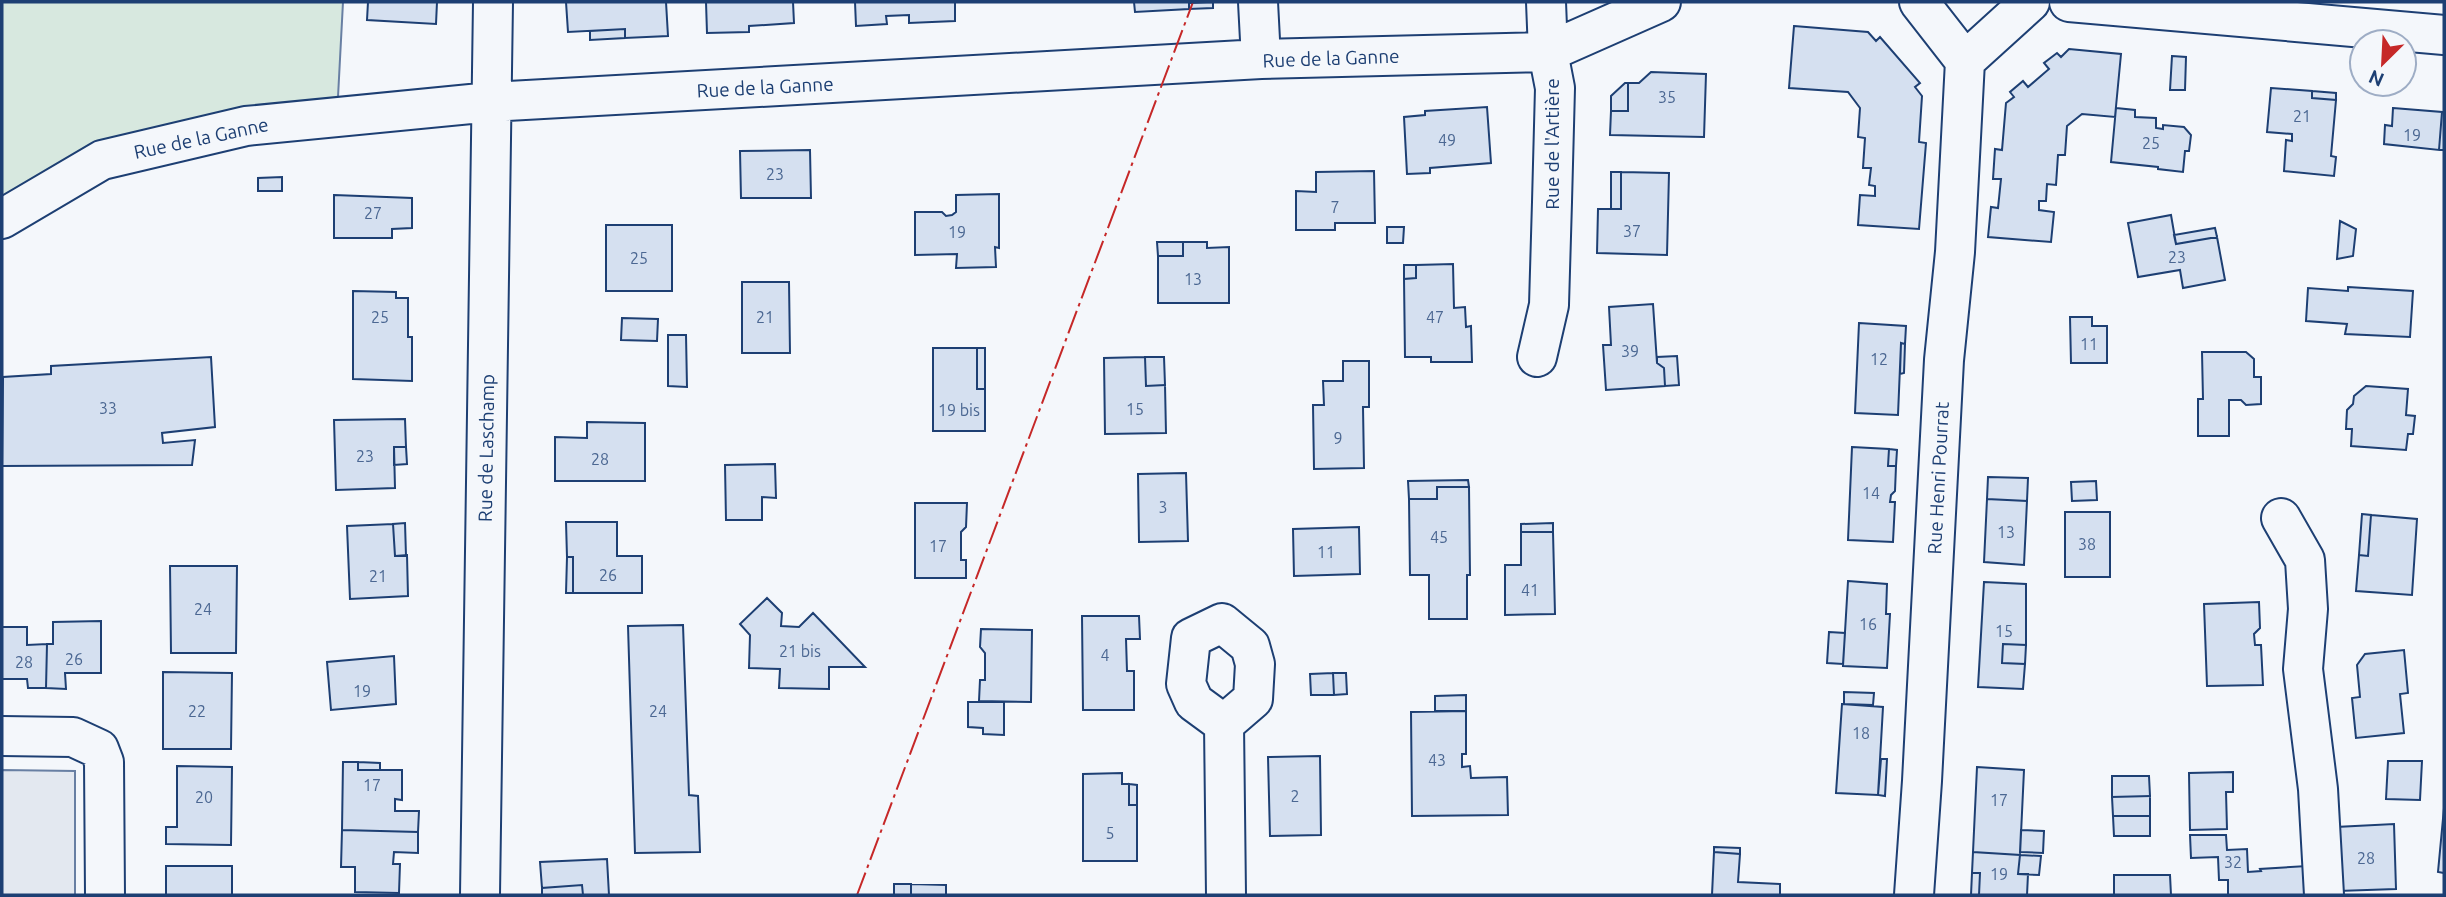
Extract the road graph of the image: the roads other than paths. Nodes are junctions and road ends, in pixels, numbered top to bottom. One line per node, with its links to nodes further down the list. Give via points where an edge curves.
1 (493, 2): 12 (street, Rue de Laschamp)
2 (1258, 2): 10 (street)
3 (1546, 2): 9 (street)
4 (1661, 2): 9 (street, Rue de l'Artière)
5 (1919, 2): 11 (street)
6 (2030, 2): 11 (street)
7 (2069, 2): 8 (street)
8 (2444, 35)
9 (1549, 52): 10 (street, Rue de la Ganne); 14 (street, Rue de l'Artière, via 1555,88 1549,305)
10 (1261, 59): 12 (street, Rue de la Ganne)
11 (1965, 61): 21 (street, Rue Henri Pourrat)
12 (491, 102): 13 (street, Rue de la Ganne, via 246,125 102,160); 19 (street, Rue de Laschamp)
13 (2, 219)
14 (1537, 358)
15 (2281, 518): 22 (street, via 2305,560 2308,608 2303,669 2318,789)
16 (1224, 724): 20 (street)
17 (2, 736): 18 (street, via 73,737 99,749 104,762)
18 (105, 895)
19 (480, 895)
20 (1226, 895)
21 (1914, 895)
22 (2324, 895)

